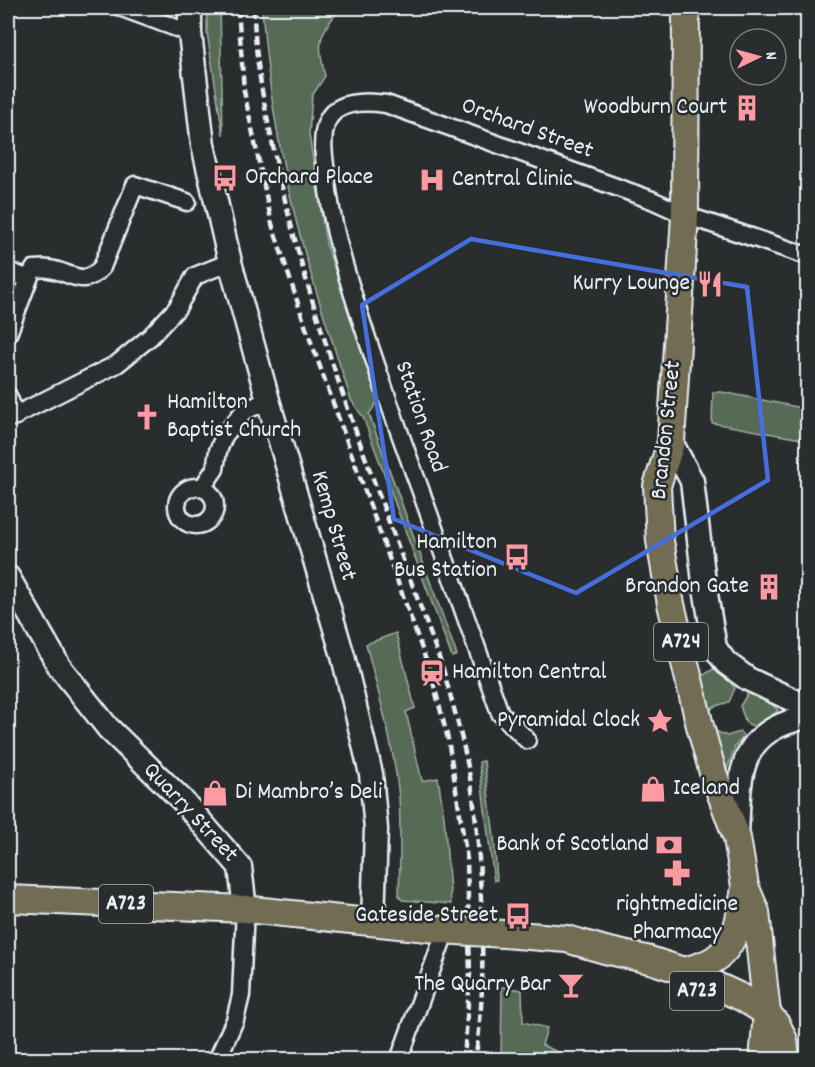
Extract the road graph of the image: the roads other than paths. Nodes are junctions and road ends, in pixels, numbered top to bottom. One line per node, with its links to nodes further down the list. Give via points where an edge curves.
1 (122, 8): 4 (street)
2 (190, 8): 4 (street, Kemp Street)
3 (686, 8): 7 (main road, A724)
4 (190, 33): 9 (street, Kemp Street, via 203,145)
5 (350, 104): 7 (street, Orchard Street, via 368,101 406,111); 21 (street, Station Road, via 330,116 323,146 336,240 390,406 500,713)
6 (187, 202): 11 (street, via 135,185 102,267 94,277 83,279 48,269 34,270)
7 (685, 215): 8 (street, Orchard Street); 16 (main road, Brandon Street / A724)
8 (807, 256)
9 (230, 262): 14 (street, Kemp Street); 15 (street, via 195,276 177,308 117,364)
10 (8, 271): 11 (street)
11 (29, 279): 12 (street)
12 (8, 334)
13 (8, 396): 15 (street)
14 (268, 400): 17 (street, via 243,412 224,436 215,469); 26 (street, Kemp Street, via 343,656 371,774 376,829)
15 (12, 418)
16 (671, 442): 19 (street, via 692,481 715,648 726,663 748,679); 22 (main road, Brandon Street / A724, via 657,486 660,541 700,726)
17 (202, 488)
18 (8, 578): 25 (street, Quarry Street, via 59,666 108,728 182,800 240,867)
19 (807, 707)
20 (807, 717): 22 (street, via 762,735 743,763)
21 (527, 740)
22 (737, 838): 23 (main road, Brandon Street / A724)
23 (745, 886): 29 (main road, Brandon Street, via 739,922 729,944 716,959); 30 (main road, Brandon Street / A724, via 756,912)
24 (10, 905): 25 (main road, A723)
25 (245, 909): 26 (main road, A723); 31 (street, via 241,995 235,1020)
26 (373, 922): 27 (main road, A723)
27 (451, 931): 28 (main road, A723, bridge, via 567,939); 32 (street)
28 (605, 950): 29 (main road, A723); 33 (main road, A723, via 746,1017)
29 (684, 971): 30 (main road, A723)
30 (767, 1013): 33 (main road, Brandon Street / A724)
31 (217, 1059)
32 (399, 1059)
33 (771, 1059)

